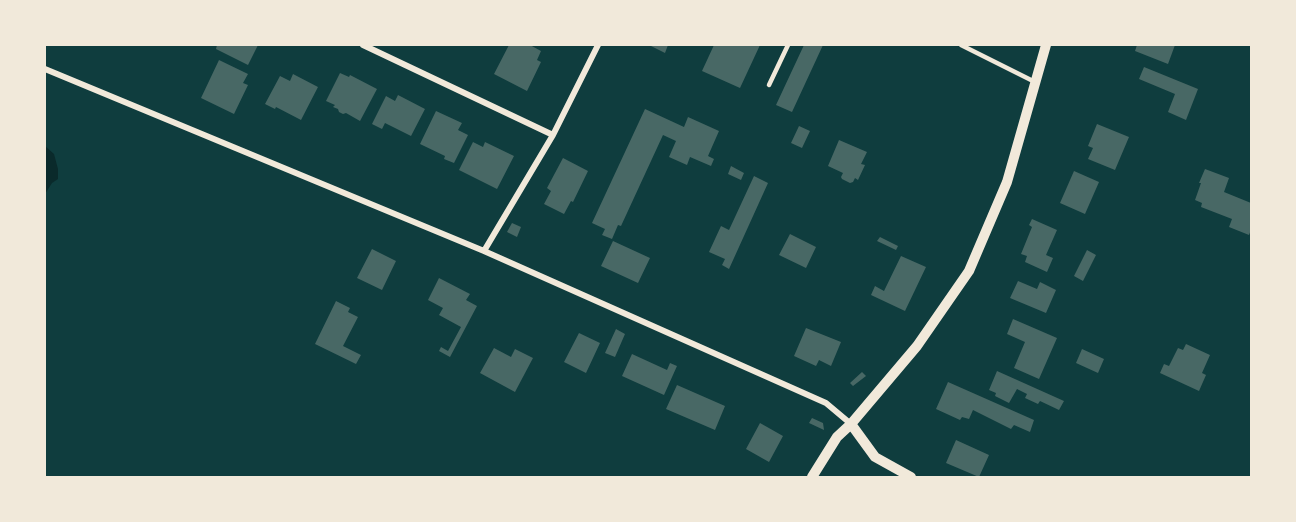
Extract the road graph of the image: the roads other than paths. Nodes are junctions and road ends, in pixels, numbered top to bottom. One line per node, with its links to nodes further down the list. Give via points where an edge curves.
1 (363, 45): 9 (street)
2 (598, 45): 9 (street)
3 (788, 45): 8 (lane)
4 (961, 45): 7 (lane)
5 (1046, 45): 7 (street)
6 (45, 69): 10 (street)
7 (1035, 82): 11 (street, via 1007,182 969,271 917,346)
8 (770, 85)
9 (553, 135): 10 (street)
10 (484, 251): 11 (street, via 826,403)
11 (851, 424): 12 (street, via 837,437); 13 (street, via 875,457)
12 (812, 477)
13 (911, 477)

